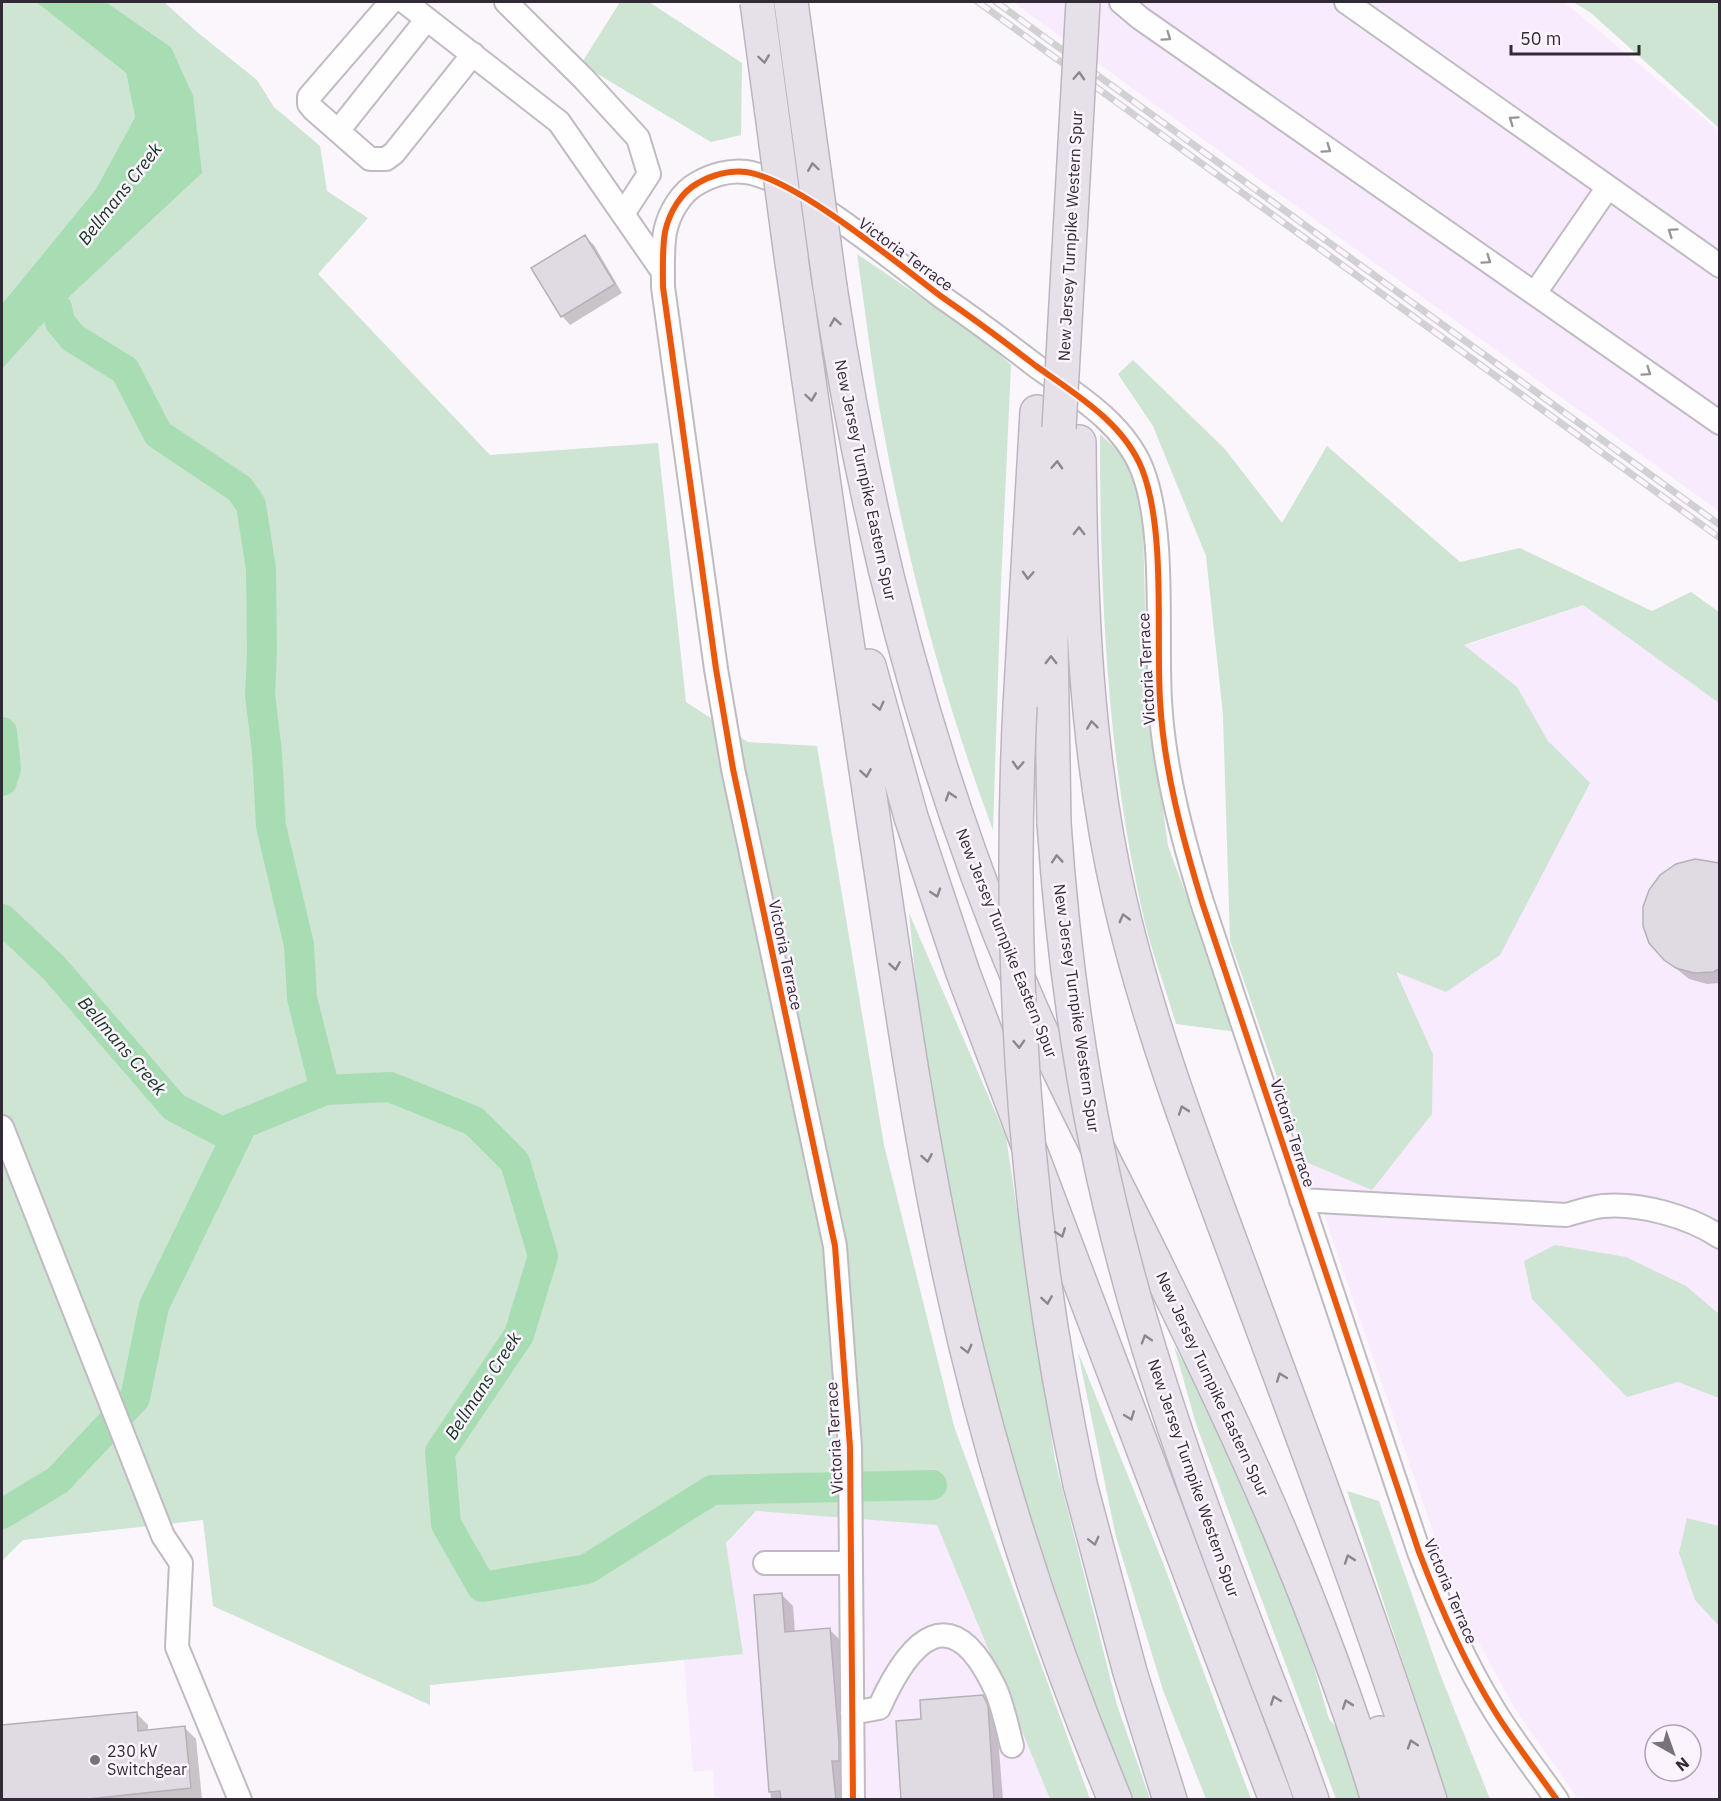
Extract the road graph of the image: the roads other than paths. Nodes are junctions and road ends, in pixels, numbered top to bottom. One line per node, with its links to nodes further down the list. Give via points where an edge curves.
1 (392, 2): 12 (street, via 309,97 313,109)
2 (405, 2): 10 (street)
3 (506, 2): 14 (street, via 638,138 649,174)
4 (756, 2): 20 (highway, New Jersey Turnpike Eastern Spur, one-way to 20, bridge)
5 (791, 2): 24 (highway, New Jersey Turnpike Eastern Spur, one-way to 5, bridge, via 1055,1061 1001,938 914,686 850,411)
6 (1060, 2): 19 (highway, New Jersey Turnpike Western Spur)
7 (1083, 2): 19 (highway, New Jersey Turnpike Western Spur, one-way to 7, bridge, via 1082,258 1073,179)
8 (1121, 2): 17 (street, one-way to 17)
9 (1346, 2): 13 (street, one-way to 9)
10 (427, 19): 11 (street); 12 (street)
11 (473, 54): 12 (street, via 386,159 370,159); 14 (street, via 559,122)
12 (338, 131)
13 (1608, 187): 15 (street, one-way to 13); 17 (street)
14 (622, 214): 16 (street)
15 (1719, 266)
16 (663, 272): 22 (street, Victoria Terrace, via 665,230 675,205 691,187 709,177 732,172 768,178 793,190 860,237 1064,386 1111,423 1130,446 1142,469 1152,504 1160,705 1174,799 1202,902); 26 (street, Victoria Terrace, via 670,353 733,769 835,1246 850,1447)
17 (1535, 293): 18 (street, one-way to 18)
18 (1719, 423)
19 (1058, 427): 27 (highway, New Jersey Turnpike Western Spur, one-way to 27, bridge, via 1020,706 1015,898 1022,1087 1041,1264 1080,1484); 36 (highway, New Jersey Turnpike Western Spur, one-way to 19, bridge, via 1174,1429 1124,1263 1096,1144 1065,952 1054,823 1050,661); 39 (highway, one-way to 19, via 1343,1544 1202,1165 1140,974 1111,855)
20 (830, 528): 32 (highway, New Jersey Turnpike Eastern Spur, one-way to 32, via 904,1020 952,1288 1013,1518); 35 (highway, one-way to 35, via 911,817 957,955)
21 (2, 1127): 30 (street, via 163,1536 181,1563 177,1647)
22 (1301, 1200): 23 (street, via 1566,1215 1602,1206 1641,1207 1705,1227); 40 (street, Victoria Terrace, via 1436,1596 1473,1675)
23 (1719, 1238)
24 (1215, 1385): 37 (highway, New Jersey Turnpike Eastern Spur, one-way to 24, via 1304,1586); 38 (highway, via 1280,1481 1338,1617)
25 (765, 1563): 26 (street)
26 (851, 1563): 28 (street, Victoria Terrace)
27 (1119, 1635): 33 (highway, New Jersey Turnpike Western Spur); 34 (highway, via 1150,1691)
28 (852, 1713): 29 (street, via 879,1708 910,1654 931,1635 945,1634 972,1649 996,1689); 31 (street, Victoria Terrace)
29 (1012, 1746)
30 (240, 1800)
31 (853, 1800)
32 (1115, 1800)
33 (1170, 1800)
34 (1190, 1800)
35 (1276, 1800)
36 (1312, 1800)
37 (1378, 1800)
38 (1403, 1800)
39 (1430, 1800)
40 (1557, 1800)

